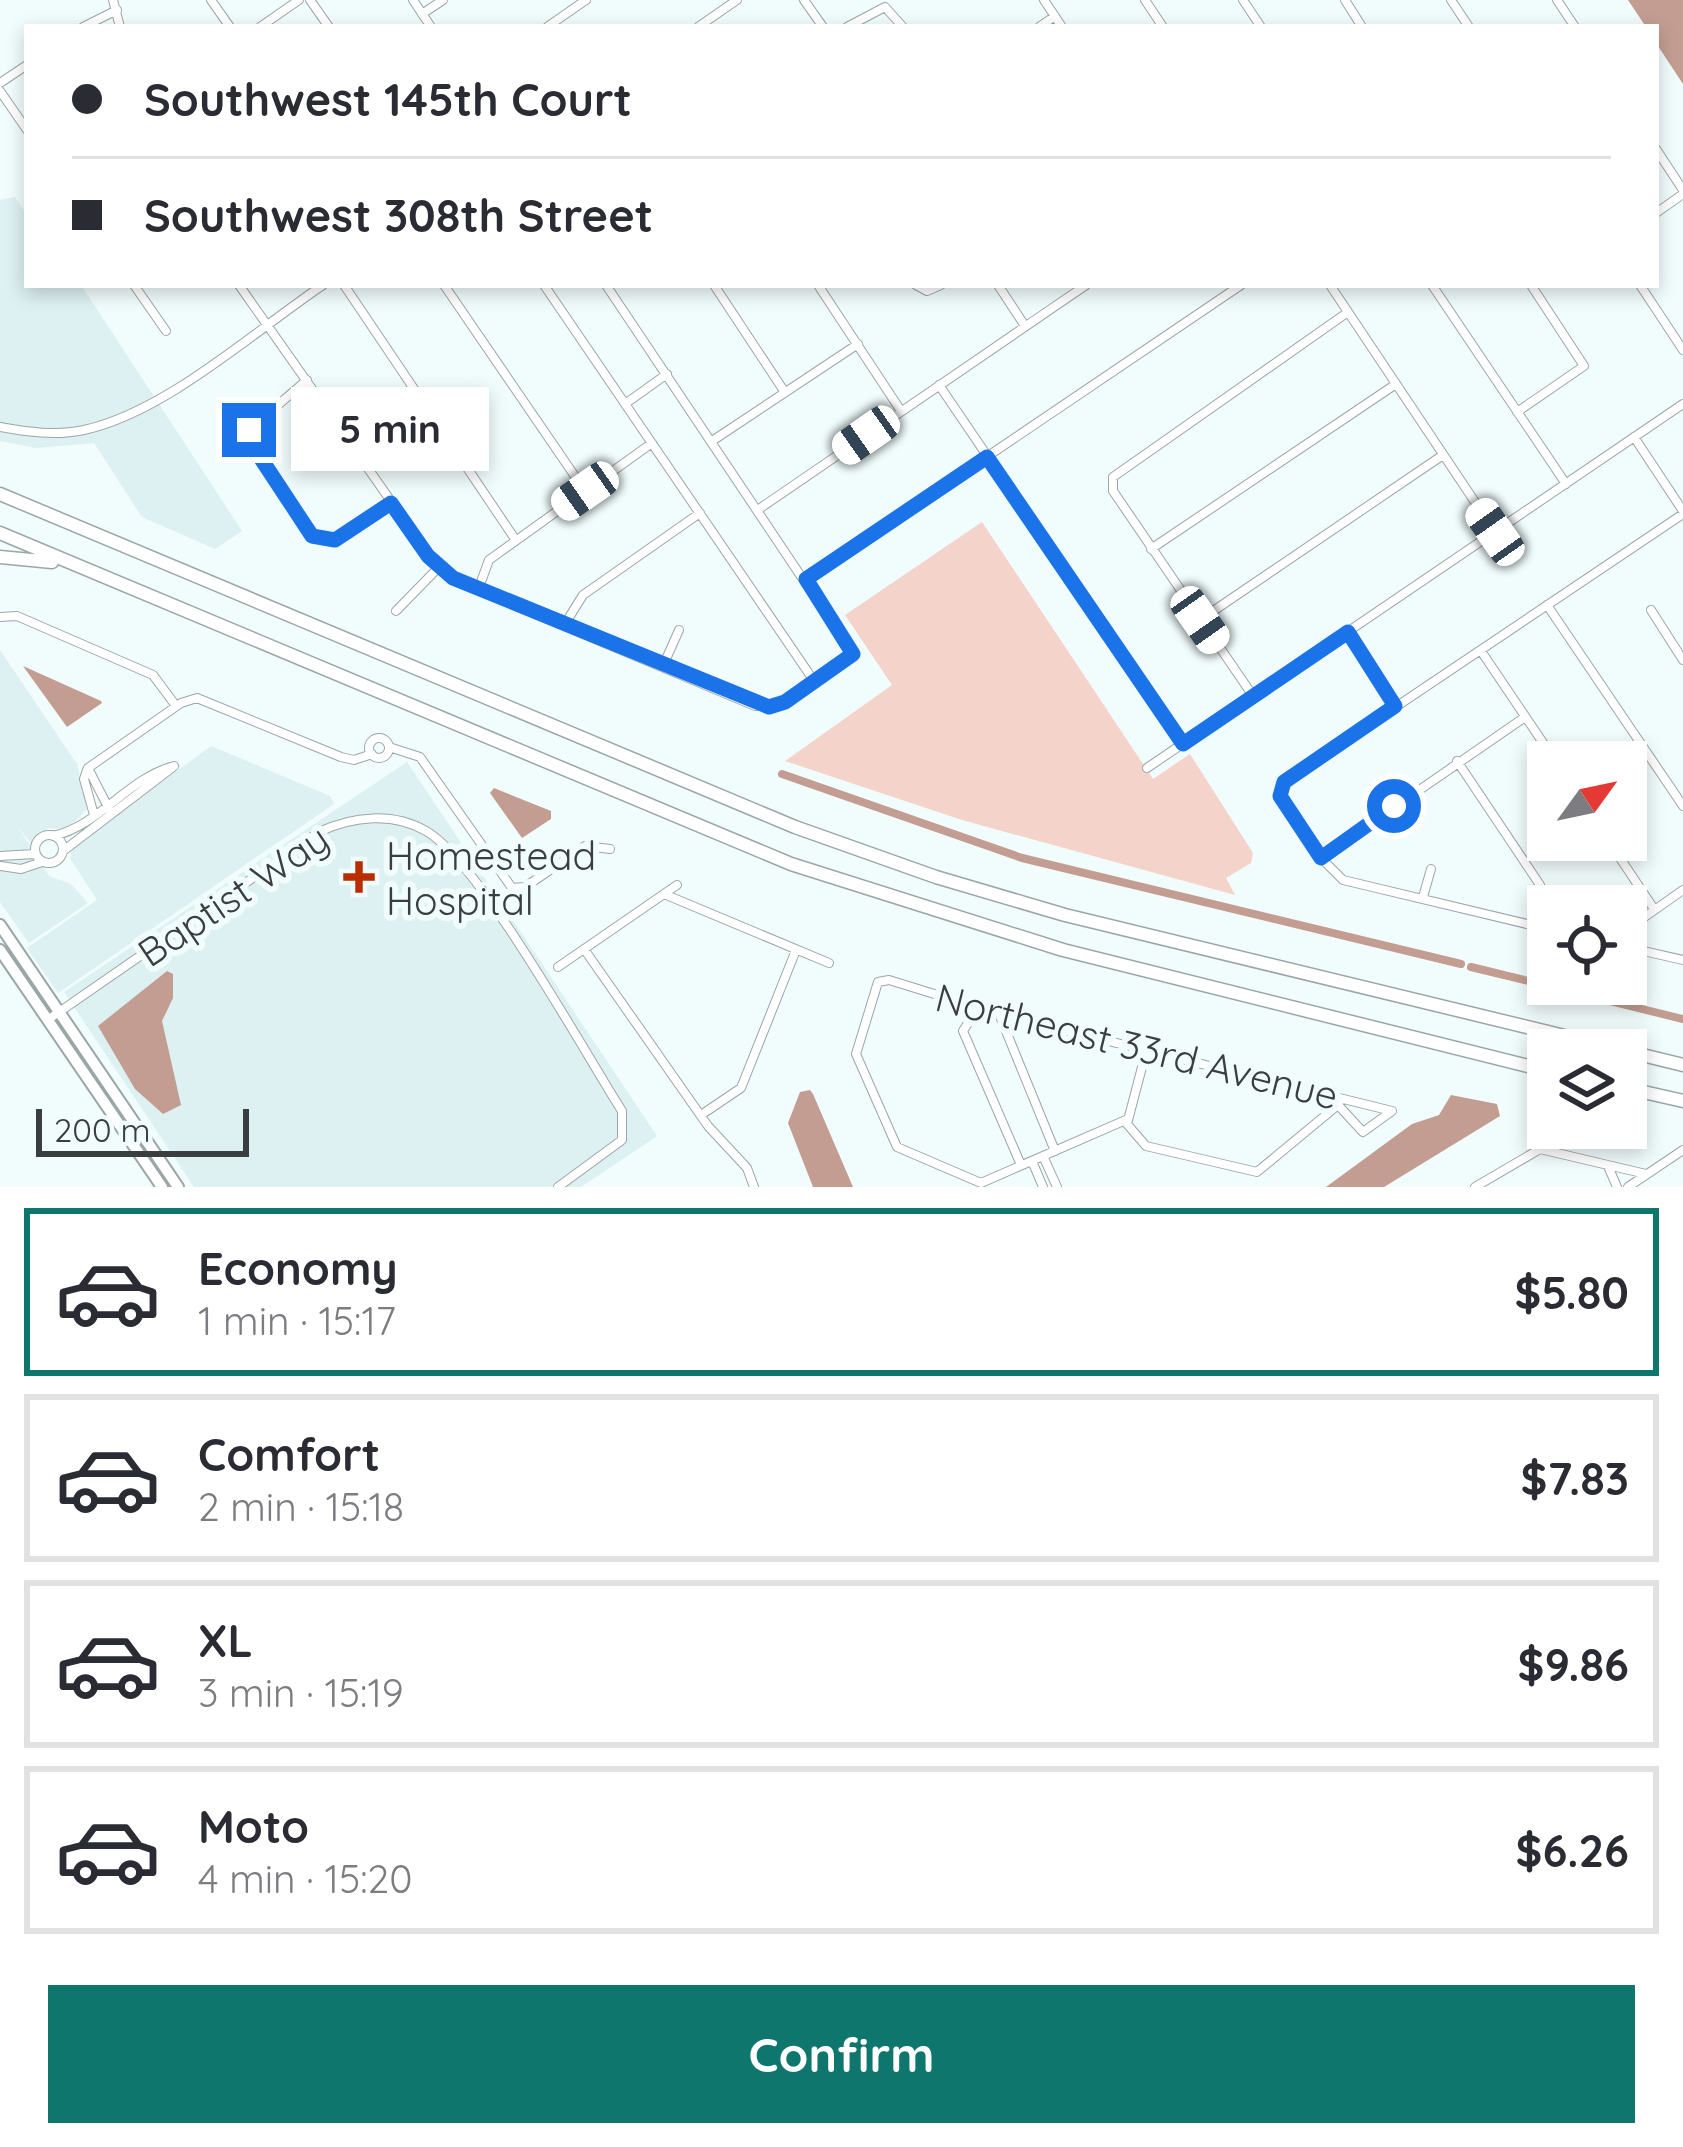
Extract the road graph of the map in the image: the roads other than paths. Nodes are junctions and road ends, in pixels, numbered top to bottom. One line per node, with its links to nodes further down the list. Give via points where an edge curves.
1 (299, 0): 13 (street)
2 (413, 0): 10 (street)
3 (442, 0): 10 (street)
4 (586, 0): 15 (street)
5 (716, 0): 9 (street)
6 (737, 0): 9 (street)
7 (1044, 0): 11 (street)
8 (115, 5): 12 (street)
9 (722, 10): 16 (street)
10 (422, 14): 14 (street)
11 (1054, 16): 19 (street); 20 (street)
12 (87, 24)
13 (264, 24)
14 (429, 24)
15 (551, 24)
16 (702, 24)
17 (853, 24): 18 (street, via 885,7)
18 (900, 24)
19 (1043, 24)
20 (1060, 24)
21 (24, 67): 22 (street)
22 (0, 87): 23 (street)
23 (24, 125)
24 (1659, 154): 25 (street)
25 (1683, 192): 26 (street)
26 (1659, 211)
27 (136, 288): 46 (street)
28 (240, 288): 44 (street)
29 (319, 288): 44 (street)
30 (346, 288): 73 (street)
31 (446, 288): 65 (street)
32 (546, 288): 54 (street)
33 (609, 288): 49 (street)
34 (715, 288): 53 (street)
35 (820, 288): 47 (street)
36 (1000, 288): 45 (street)
37 (1082, 288): 45 (street)
38 (1237, 288): 63 (street)
39 (1332, 288): 43 (street)
40 (1434, 288): 57 (street)
41 (1534, 288): 57 (street, via 1584,366)
42 (1642, 288): 48 (street)
43 (1348, 312): 51 (street); 74 (street, via 1112,477)
44 (268, 322): 50 (street); 58 (street, via 121,419 81,431)
45 (1025, 326): 52 (street)
46 (166, 331)
47 (858, 344): 53 (street); 56 (street)
48 (1683, 350)
49 (668, 374): 54 (street); 60 (street)
50 (307, 380): 67 (street); 67 (street, via 249,430 300,517 324,542)
51 (1396, 384): 62 (street); 74 (street)
52 (940, 385): 56 (street); 63 (street)
53 (784, 392): 60 (street)
54 (626, 404): 61 (street)
55 (1683, 404): 59 (street)
56 (902, 411): 68 (street)
57 (1516, 412): 64 (street)
58 (0, 428)
59 (1634, 437): 64 (street); 69 (street)
60 (712, 441): 68 (street)
61 (652, 443): 65 (street); 70 (street)
62 (1443, 455): 71 (street); 84 (street)
63 (987, 457): 78 (street); 97 (street)
64 (1566, 484): 71 (street)
65 (585, 491): 73 (street)
66 (0, 494): 136 (highway, via 796,827 936,877)
67 (391, 503): 77 (street)
68 (759, 509): 78 (street)
69 (1683, 512): 80 (street)
70 (700, 513): 85 (street, via 583,595); 91 (street)
71 (1495, 532): 87 (street)
72 (0, 533): 76 (highway)
73 (515, 538): 79 (street, via 488,560)
74 (1151, 549): 84 (street)
75 (0, 557): 76 (highway)
76 (73, 563): 140 (highway, via 790,864 1063,950)
77 (437, 568): 79 (street); 82 (street)
78 (806, 579): 91 (street, via 853,654)
79 (478, 590): 85 (street)
80 (1547, 605): 88 (street); 106 (street)
81 (1651, 610): 89 (street)
82 (396, 611)
83 (0, 616): 93 (street, via 146,671)
84 (1200, 620): 92 (street)
85 (565, 624): 90 (street)
86 (679, 630): 90 (street)
87 (1348, 632): 92 (street); 94 (street)
88 (1480, 651): 94 (street); 95 (street)
89 (1683, 660)
90 (663, 666): 91 (street, via 769,707)
91 (814, 681)
92 (1253, 696): 97 (street)
93 (176, 706): 99 (street, via 201,699 341,757); 101 (street)
94 (1395, 706): 113 (street, via 1284,782 1280,796)
95 (1525, 717): 96 (street); 100 (street)
96 (1542, 741)
97 (1183, 744): 102 (street)
98 (389, 747): 99 (street, via 384,757); 99 (street, via 376,738); 109 (street, via 420,757 512,888 586,846)
99 (372, 754)
100 (1457, 761): 113 (street); 118 (street)
101 (88, 768): 103 (street); 104 (street)
102 (1147, 768)
103 (98, 786): 104 (street); 105 (street)
104 (86, 788): 107 (street)
105 (110, 804): 107 (street); 107 (street, via 174,766)
106 (1683, 806)
107 (99, 817): 108 (street); 110 (street)
108 (53, 836): 110 (street); 112 (street, via 39,839)
109 (610, 849)
110 (63, 851): 112 (street, via 55,862)
111 (0, 856): 112 (street)
112 (39, 858): 115 (street, via 21,869)
113 (1321, 858): 121 (street, via 1343,880)
114 (1622, 861): 122 (street)
115 (0, 866)
116 (1431, 868): 121 (street)
117 (677, 884): 120 (street)
118 (1540, 885)
119 (1683, 890): 122 (street)
120 (664, 894): 126 (street); 128 (street)
121 (1423, 897): 124 (street)
122 (1654, 909): 123 (street)
123 (1647, 914)
124 (1527, 924)
125 (0, 926): 135 (main road)
126 (584, 949): 132 (street); 144 (street)
127 (0, 950): 135 (main road)
128 (796, 950): 131 (street); 144 (street, via 741,1088)
129 (1647, 951): 130 (street)
130 (1683, 959)
131 (829, 963)
132 (558, 968)
133 (978, 1008): 134 (street, Northeast 33rd Avenue); 151 (street, via 963,1031); 151 (street, Northeast 33rd Avenue, via 882,980 856,1054 897,1148 981,1183)
134 (999, 1014): 137 (street, Northeast 33rd Avenue); 147 (street)
135 (54, 1016): 153 (main road); 154 (main road); 155 (street, Baptist Way, via 320,832 353,820 401,820 464,864 622,1111 625,1130 612,1149)
136 (1537, 1029)
137 (1146, 1052): 143 (street, Northeast 33rd Avenue); 145 (street)
138 (1647, 1056): 139 (highway)
139 (1683, 1065)
140 (1527, 1066)
141 (1647, 1093): 142 (highway)
142 (1683, 1101)
143 (1339, 1102): 143 (street, Northeast 33rd Avenue, via 1391,1112 1363,1132); 145 (street, via 1257,1172 1146,1145)
144 (701, 1115): 156 (street)
145 (1128, 1122): 147 (street)
146 (1683, 1150): 152 (street)
147 (1055, 1151): 148 (street)
148 (1043, 1156): 149 (street); 158 (street)
149 (1032, 1161): 151 (street); 157 (street)
150 (1606, 1165): 152 (street); 159 (street, via 1540,1149); 160 (street)
151 (1021, 1166)
152 (1646, 1174): 161 (street)
153 (162, 1187)
154 (178, 1187)
155 (558, 1187)
156 (754, 1187)
157 (1043, 1187)
158 (1058, 1187)
159 (1475, 1187)
160 (1617, 1187)
161 (1628, 1187)

